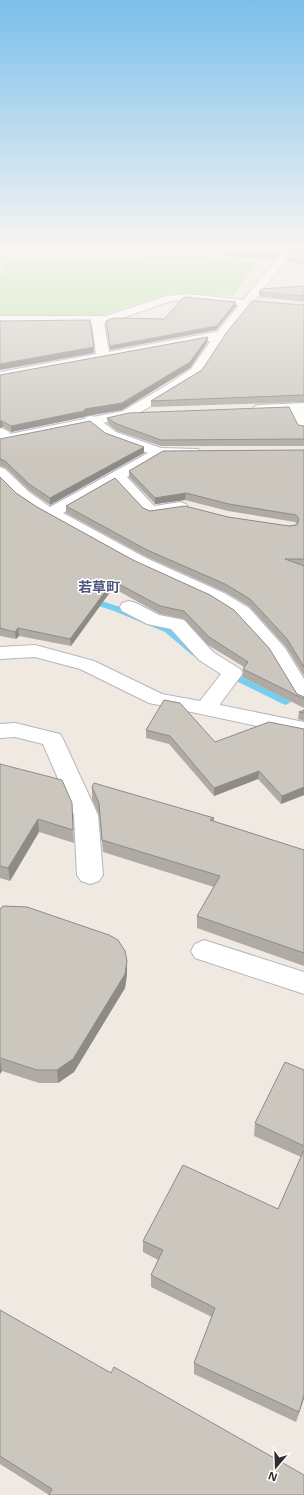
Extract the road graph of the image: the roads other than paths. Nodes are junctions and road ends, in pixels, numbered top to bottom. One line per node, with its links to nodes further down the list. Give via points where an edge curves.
1 (0, 320): 2 (street)
2 (98, 320): 3 (street); 7 (street)
3 (108, 320)
4 (233, 320): 5 (street)
5 (221, 335): 6 (street); 7 (street)
6 (211, 348): 9 (street); 13 (street, via 196,372)
7 (103, 356): 8 (street)
8 (0, 376)
9 (24, 384)
10 (299, 408): 11 (street); 15 (street)
11 (247, 410)
12 (159, 413): 13 (street)
13 (127, 414): 14 (street)
14 (91, 420): 16 (street); 17 (street, via 111,435)
15 (304, 428)
16 (2, 437)
17 (160, 452): 18 (street); 20 (street)
18 (205, 452)
19 (0, 472): 22 (street, via 34,504)
20 (117, 476): 21 (street, via 150,511 185,506); 22 (street)
21 (192, 508)
22 (51, 513): 25 (street, via 140,562 217,597 242,612 278,652)
23 (129, 607): 26 (street, via 154,620 177,624 206,656 233,673 209,703)
24 (0, 653): 26 (street, via 35,651 87,665 156,698)
25 (304, 697)
26 (210, 710): 27 (street)
27 (304, 730)
28 (0, 731): 29 (street, via 15,730 52,739 86,815)
29 (90, 875)
30 (204, 951): 31 (street)
31 (304, 983)

